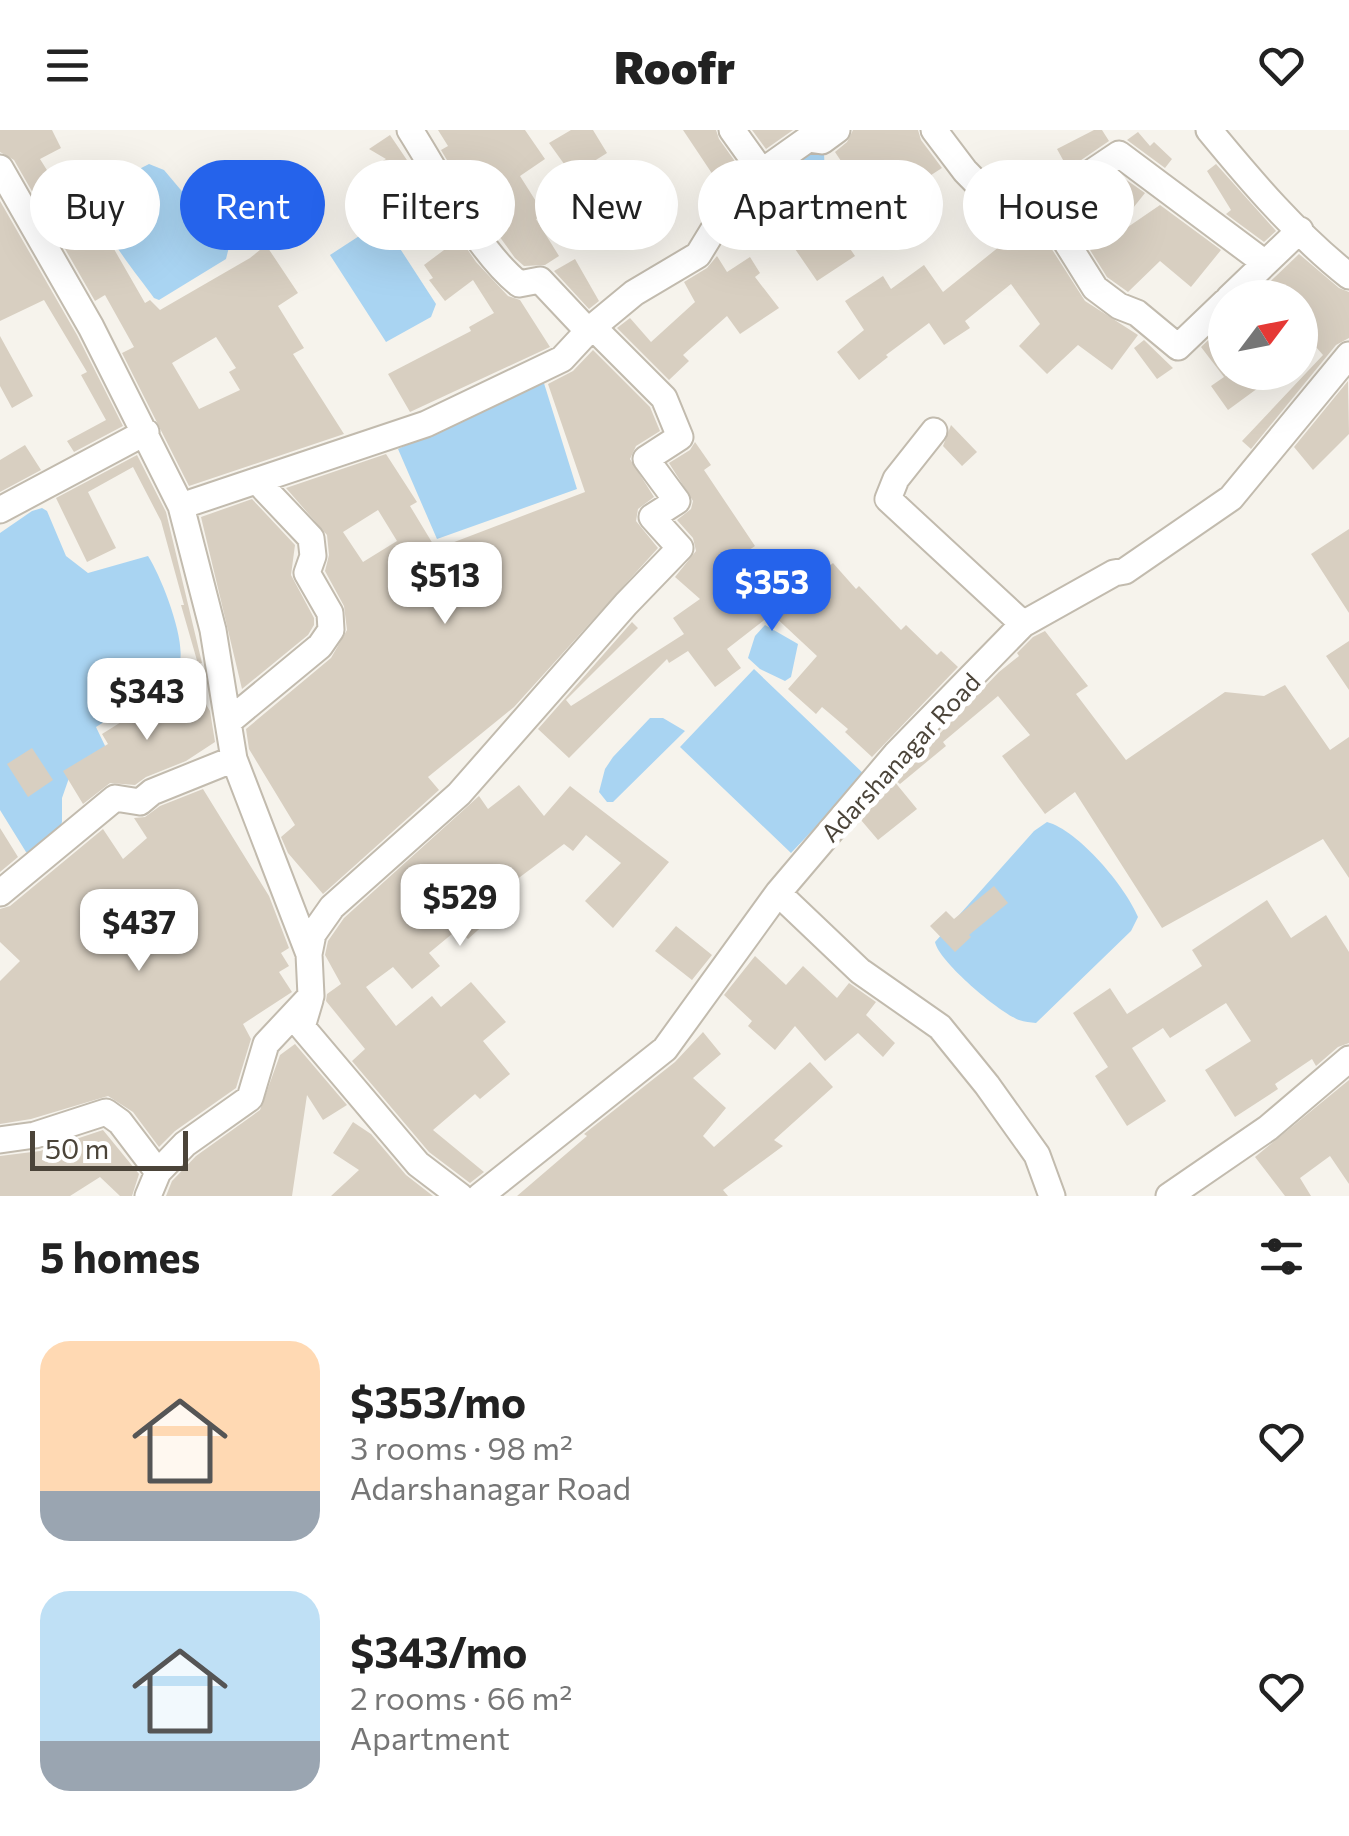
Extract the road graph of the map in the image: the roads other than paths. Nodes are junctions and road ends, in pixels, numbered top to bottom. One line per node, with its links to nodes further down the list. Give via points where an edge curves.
1 (410, 130): 18 (street, via 509,276 519,284 540,280)
2 (732, 130): 6 (street)
3 (837, 130): 7 (street, via 822,142 808,139)
4 (934, 130): 10 (street)
5 (1209, 130): 11 (street)
6 (753, 160)
7 (779, 160)
8 (1134, 165): 14 (street)
9 (0, 168): 21 (street)
10 (963, 168)
11 (1300, 230): 14 (street); 15 (street)
12 (701, 250): 18 (street)
13 (1071, 250): 17 (street, via 1095,288 1178,347)
14 (1265, 263): 16 (street)
15 (1349, 276)
16 (1248, 280)
17 (1208, 318)
18 (590, 329): 22 (street, via 562,359 426,424); 30 (street, via 664,398 680,437 646,460 676,501 652,516 680,548 459,794 332,907 313,934)
19 (1349, 355): 25 (street, Adarshanagar Road, via 1231,498 1124,571)
20 (934, 431): 25 (street, via 888,499)
21 (146, 432): 23 (street); 24 (street)
22 (257, 481): 23 (street); 26 (street, via 310,538 307,573 330,613 331,630)
23 (181, 506): 26 (street)
24 (0, 510)
25 (1023, 624): 29 (street, Adarshanagar Road, via 896,754)
26 (228, 722): 27 (street)
27 (234, 758): 28 (street, via 140,802 115,798); 30 (street)
28 (0, 893)
29 (778, 893): 36 (street, Adarshanagar Road, via 665,1048); 37 (street, via 860,971 940,1027 1037,1155)
30 (309, 954): 31 (street)
31 (311, 996): 34 (street, via 266,1044 250,1098 186,1144); 35 (street, via 302,1027 418,1164)
32 (1349, 1059): 38 (street, via 1268,1128)
33 (0, 1140): 34 (street, via 106,1112 120,1122)
34 (153, 1184)
35 (460, 1196)
36 (480, 1196)
37 (1052, 1196)
38 (1169, 1196)

